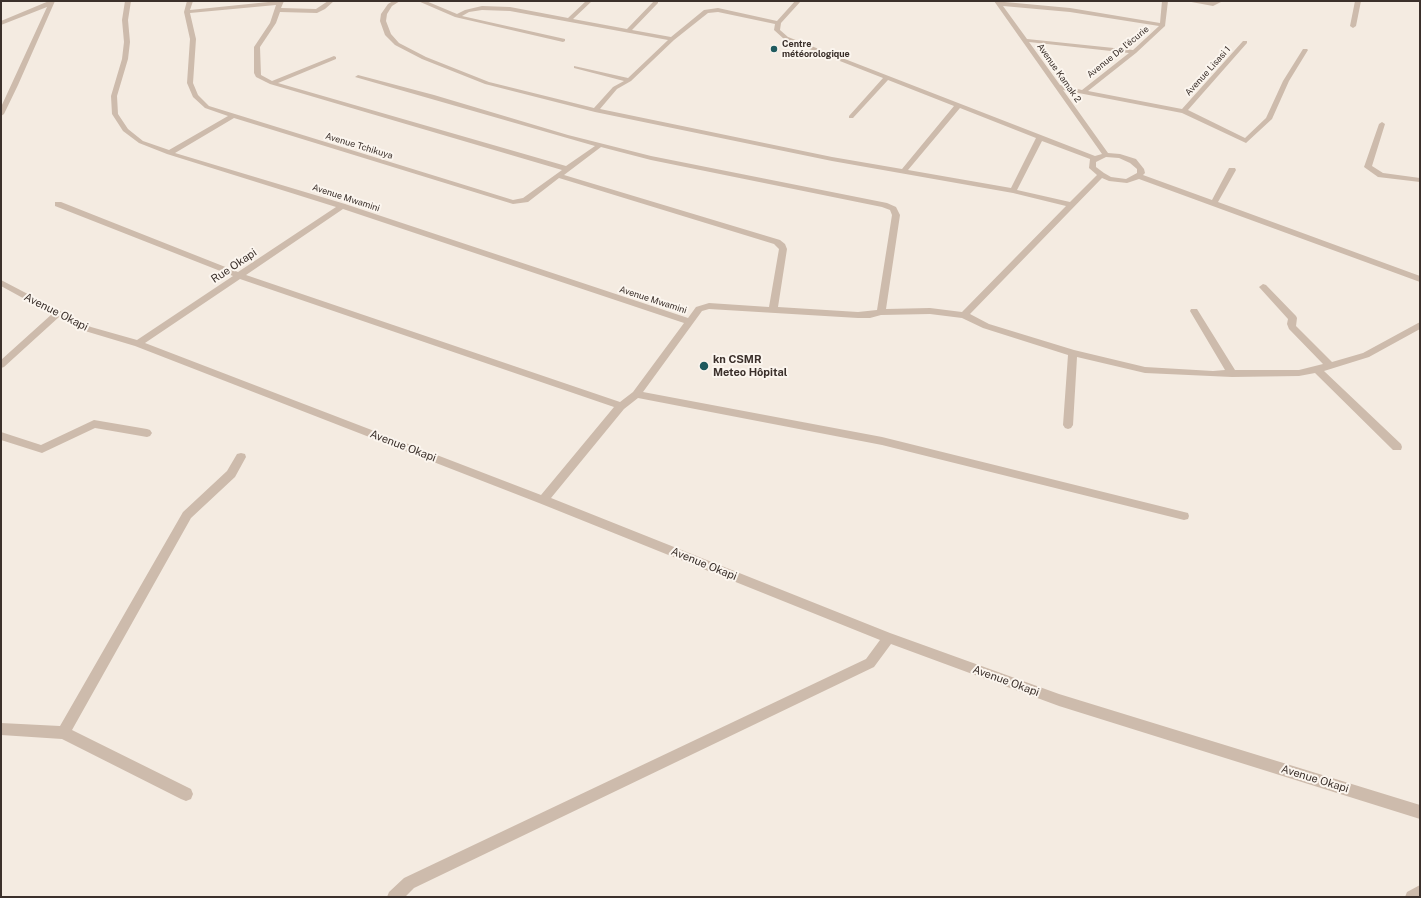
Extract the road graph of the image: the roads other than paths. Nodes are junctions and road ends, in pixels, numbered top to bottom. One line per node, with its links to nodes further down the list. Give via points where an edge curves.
1 (128, 1): 47 (street, Avenue Mwamini, via 125,20 127,42 125,59 114,96 115,114 124,130 141,142)
2 (190, 1): 16 (street, Avenue Tchikuya)
3 (331, 1): 15 (street, via 317,11)
4 (397, 1): 39 (street, via 390,5 383,21 388,35 397,44 424,58 487,83)
5 (421, 1): 17 (street)
6 (589, 1): 18 (street)
7 (798, 1): 20 (street)
8 (1166, 1): 21 (street, Avenue De l'écurie)
9 (1189, 1): 10 (street, via 1212,4)
10 (1220, 1)
11 (1358, 1): 22 (street)
12 (52, 2): 19 (street); 41 (street)
13 (656, 2): 23 (street)
14 (998, 2): 21 (street, via 1070,10); 26 (street, Avenue Kamak 2)
15 (279, 4): 16 (street); 35 (street, via 273,23 257,47 258,76)
16 (187, 12): 42 (street, Avenue Tchikuya, via 193,39 190,83 195,96 207,107)
17 (457, 16): 18 (street, via 482,8 512,7); 25 (street)
18 (570, 19): 23 (street)
19 (1, 22)
20 (778, 23): 24 (street, via 718,10 706,11); 33 (street, via 777,30 786,38)
21 (1163, 25): 29 (street, Avenue De l'écurie)
22 (1353, 26)
23 (630, 30): 24 (street)
24 (672, 39): 34 (street)
25 (563, 40)
26 (1024, 40): 29 (street); 36 (street, Avenue Kamak 2)
27 (1245, 42): 40 (street, Avenue Lisasi 1)
28 (1305, 50): 40 (street, via 1286,81 1269,119 1246,141)
29 (1134, 52): 37 (street, Avenue De l'écurie)
30 (334, 58): 35 (street)
31 (576, 67): 34 (street)
32 (358, 77): 46 (street)
33 (886, 78): 38 (street); 43 (street)
34 (629, 80): 39 (street, via 615,88)
35 (272, 83): 50 (street)
36 (1058, 87): 37 (street); 48 (street, Avenue Kamak 2)
37 (1083, 92): 40 (street)
38 (958, 106): 45 (street); 52 (street)
39 (595, 110): 52 (street)
40 (1184, 111)
41 (1, 114)
42 (233, 116): 47 (street); 54 (street, Avenue Tchikuya, via 513,202 525,200)
43 (851, 117)
44 (1382, 124): 56 (street, via 1368,167 1381,175)
45 (1040, 138): 49 (street); 57 (street)
46 (600, 145): 50 (street, Avenue Tchikuya); 68 (street, via 893,209 896,215)
47 (168, 153): 61 (street, Avenue Mwamini)
48 (1106, 155): 49 (street); 55 (street, via 1120,156 1133,161 1140,169)
49 (1095, 158): 53 (street, via 1092,161 1093,168)
50 (567, 169): 54 (street, Avenue Tchikuya)
51 (1232, 170): 58 (street)
52 (903, 172): 57 (street)
53 (1101, 175): 55 (street, via 1127,181); 60 (street)
54 (559, 176): 66 (street, via 777,242 783,249)
55 (1139, 176): 58 (street)
56 (1420, 180)
57 (1014, 191): 60 (street)
58 (1214, 203): 63 (street)
59 (58, 204): 62 (street)
60 (1071, 205): 70 (street)
61 (342, 206): 62 (street, Rue Okapi); 71 (street, Avenue Mwamini)
62 (240, 276): 73 (street, Rue Okapi); 80 (street)
63 (1420, 279)
64 (1, 283): 69 (street, Avenue Okapi)
65 (1263, 287): 76 (street, via 1292,318 1292,327)
66 (773, 310): 68 (street, via 858,315); 71 (street, via 709,306 699,310)
67 (1194, 311): 78 (street)
68 (881, 312): 70 (street, via 930,311)
69 (58, 313): 73 (street, Avenue Okapi, via 88,329); 75 (street)
70 (964, 315): 74 (street, via 986,326)
71 (690, 322): 79 (street)
72 (1420, 325): 76 (street, via 1366,355)
73 (138, 344): 86 (street, Avenue Okapi)
74 (1073, 352): 78 (street, via 1145,370); 81 (street)
75 (1, 365)
76 (1330, 366): 77 (street)
77 (1317, 369): 78 (street, via 1299,373); 84 (street)
78 (1232, 374)
79 (636, 394): 80 (street); 87 (street, via 882,441)
80 (621, 406): 86 (street)
81 (1068, 425)
82 (147, 433): 83 (street, via 94,424 42,449)
83 (1, 436)
84 (1397, 447)
85 (241, 457): 90 (street, via 231,474 187,515)
86 (543, 500): 88 (street, Avenue Okapi)
87 (1184, 516)
88 (889, 638): 92 (street, Avenue Okapi, via 1059,700); 94 (street, via 870,663 409,883)
89 (1, 729): 90 (street)
90 (63, 733): 91 (street)
91 (186, 794)
92 (1420, 812)
93 (1420, 892): 95 (street)
94 (394, 897)
95 (1412, 897)

